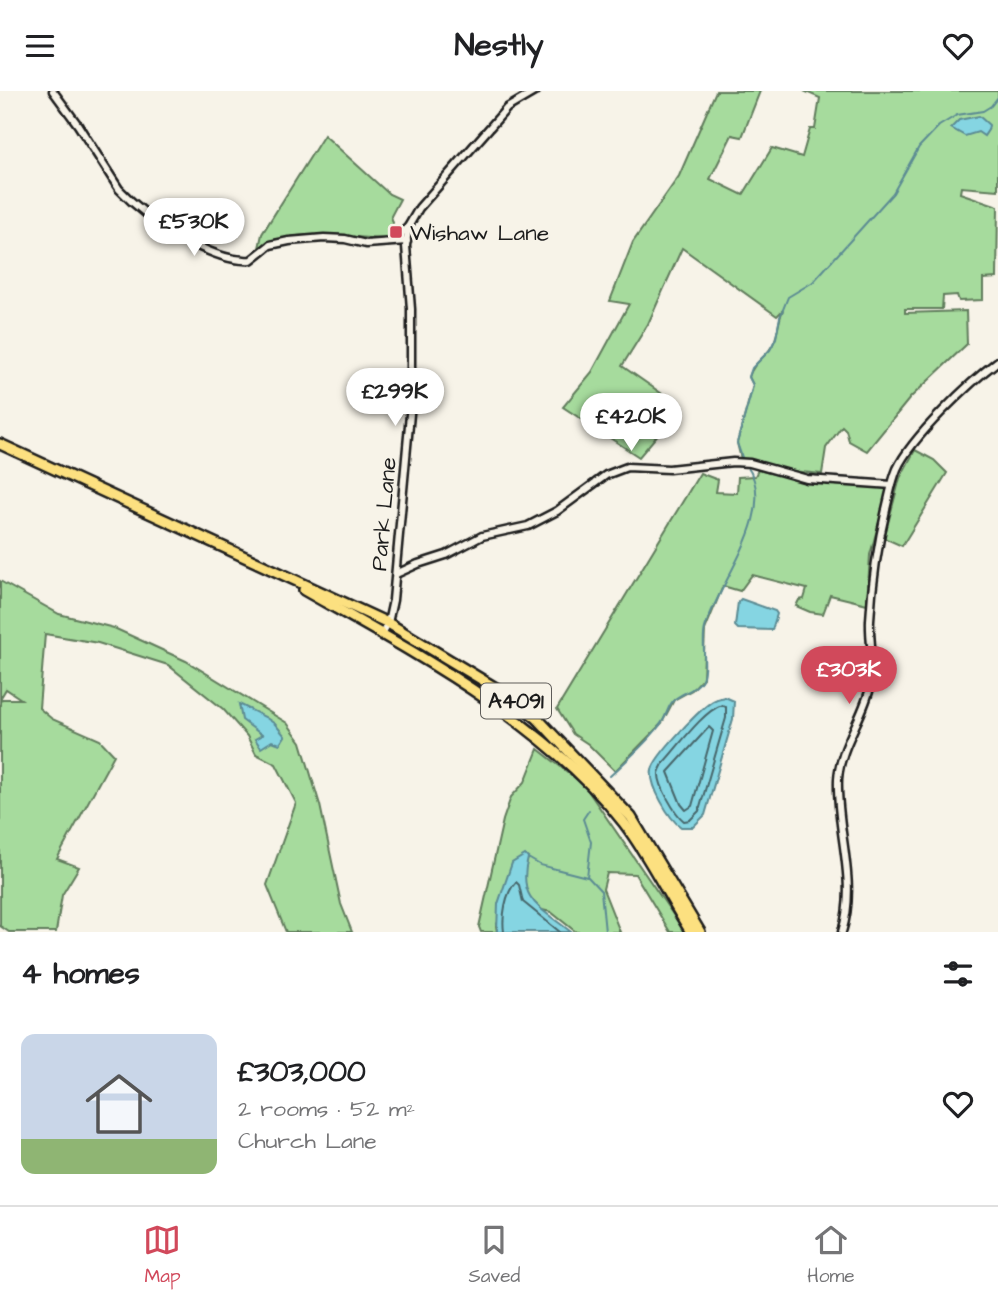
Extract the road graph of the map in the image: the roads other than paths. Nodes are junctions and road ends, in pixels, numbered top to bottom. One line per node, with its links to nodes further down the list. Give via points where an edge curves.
1 (53, 91): 4 (street, via 119,189 158,222 219,257 251,260 270,245 289,241)
2 (536, 91): 3 (street, via 508,108 419,208)
3 (408, 227): 4 (street); 5 (street, Park Lane)
4 (393, 241): 5 (street)
5 (407, 241): 10 (street, Park Lane, via 411,403)
6 (998, 361): 8 (street, via 925,430)
7 (0, 444): 9 (main road, A4091)
8 (892, 485): 10 (street, via 807,479 750,463 627,467 606,475 528,526 482,536); 15 (street, via 873,576 871,684 838,775 848,878)
9 (253, 561): 11 (main road, A4091); 12 (main road, A4091)
10 (396, 574): 11 (street, Park Lane)
11 (388, 623): 12 (street, Park Lane); 14 (main road, A4091, via 537,718 631,817)
12 (382, 634): 13 (main road, A4091, via 494,706 587,782 639,844)
13 (691, 932)
14 (700, 932)
15 (842, 932)

